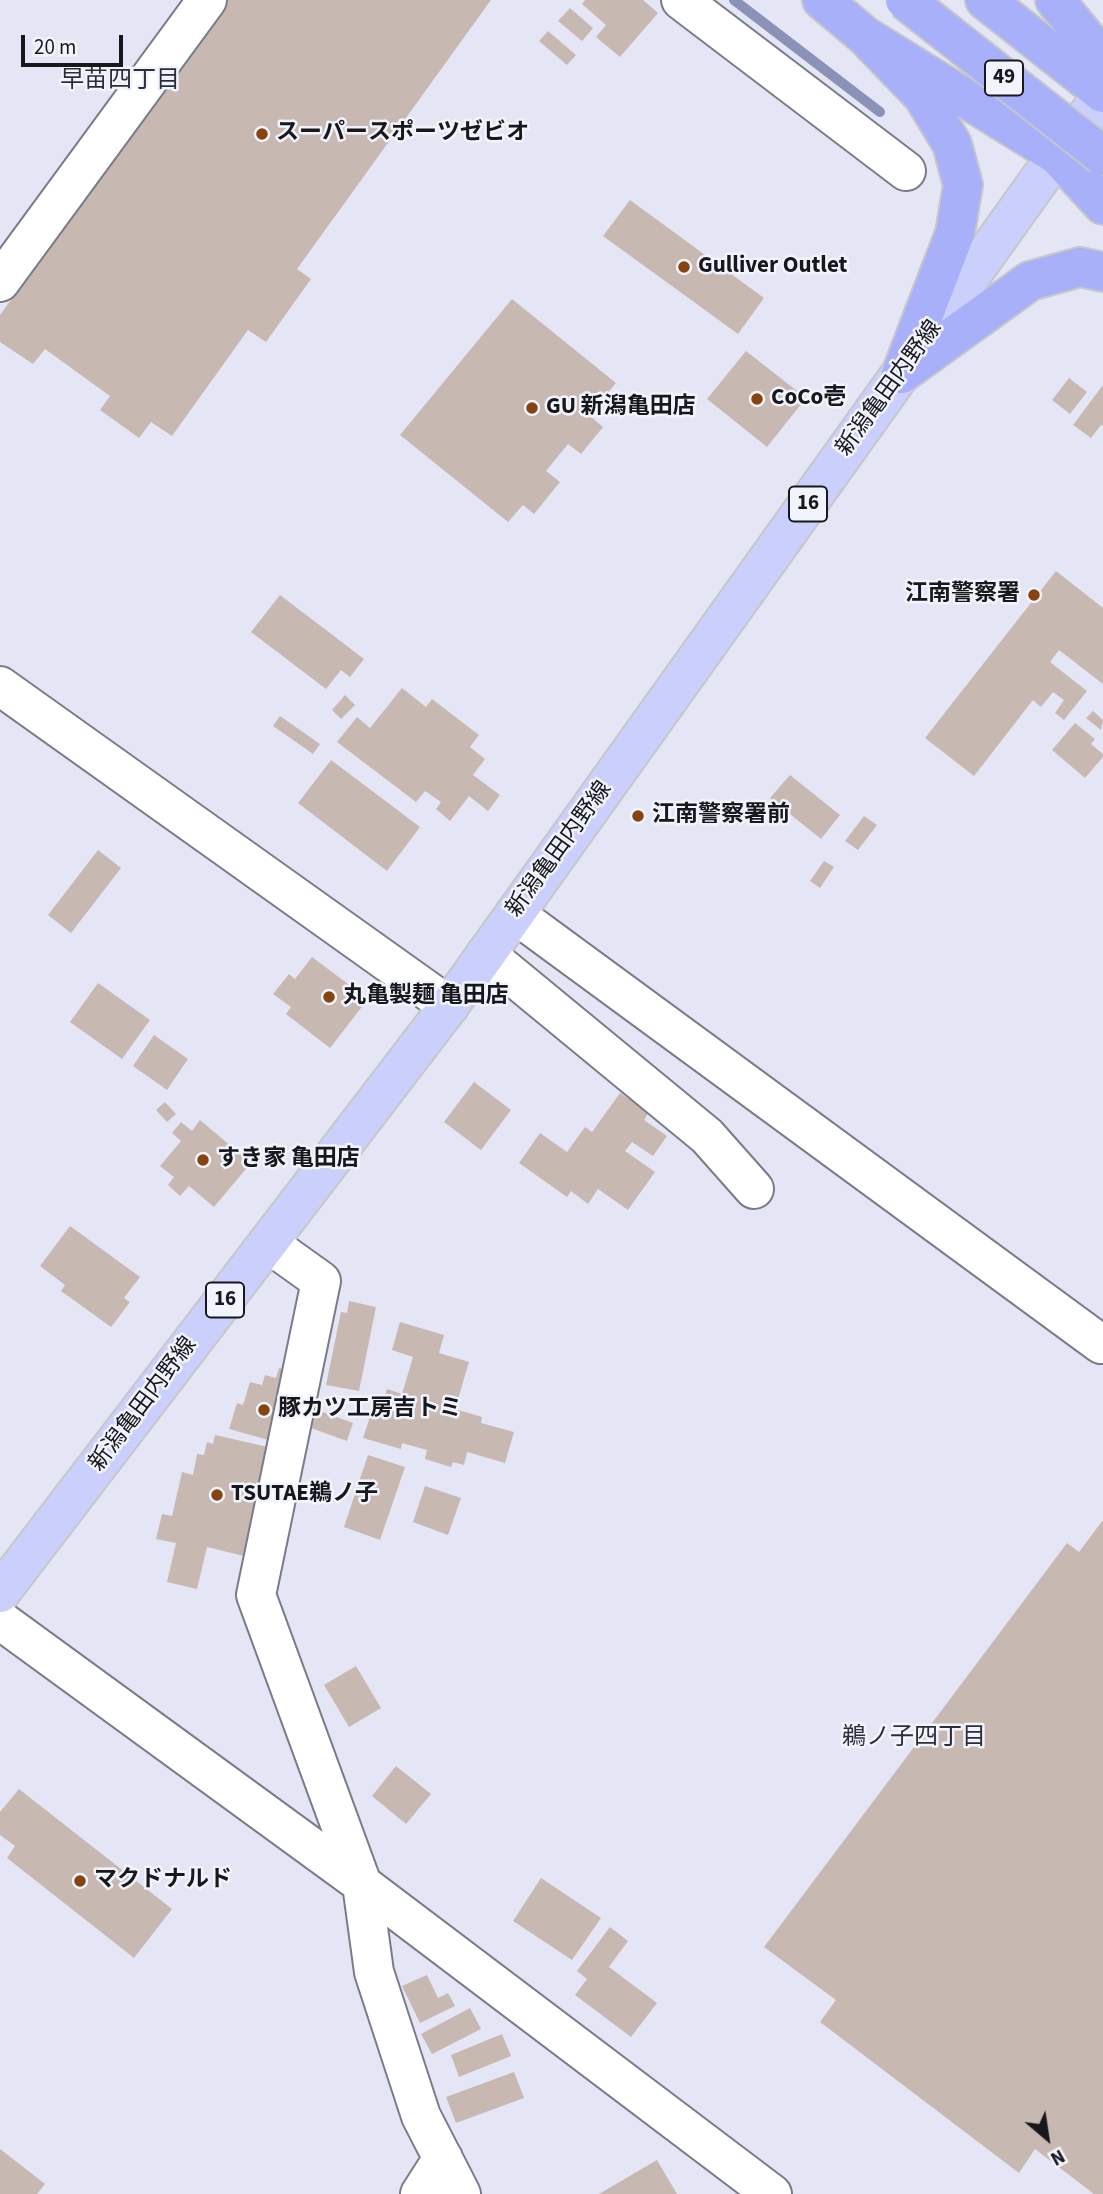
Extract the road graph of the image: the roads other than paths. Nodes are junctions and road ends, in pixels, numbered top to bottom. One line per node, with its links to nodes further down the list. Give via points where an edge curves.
1 (207, 0): 15 (street)
2 (681, 0): 12 (street)
3 (821, 0): 7 (highway)
4 (905, 0): 11 (highway, 49, bridge)
5 (985, 0): 9 (highway, 49)
6 (1055, 0): 8 (highway)
7 (865, 36): 10 (highway); 16 (highway, via 923,96 952,144 963,185 956,233)
8 (1103, 59)
9 (1103, 94): 10 (main road, 新潟亀田内野線 / 16)
10 (1057, 155): 13 (highway); 16 (main road, 新潟亀田内野線 / 16)
11 (1103, 156)
12 (906, 171)
13 (1103, 205)
14 (1103, 272): 16 (highway, via 1080,267 1030,281)
15 (0, 282)
16 (901, 374): 18 (main road, 新潟亀田内野線 / 16)
17 (0, 686): 20 (street)
18 (514, 914): 19 (main road, 新潟亀田内野線 / 16); 23 (street, via 1101,1344)
19 (486, 954): 20 (main road, 新潟亀田内野線 / 16); 21 (street, via 707,1136)
20 (449, 1006): 22 (main road, 新潟亀田内野線 / 16)
21 (754, 1189)
22 (268, 1243): 24 (main road, 新潟亀田内野線 / 16); 26 (street, via 321,1281 256,1595)
23 (1103, 1341)
24 (0, 1593)
25 (0, 1620): 26 (street)
26 (362, 1884): 27 (street, via 374,1972 421,2116); 30 (street)
27 (443, 2158): 28 (street); 29 (street)
28 (419, 2194)
29 (461, 2194)
30 (772, 2194)

